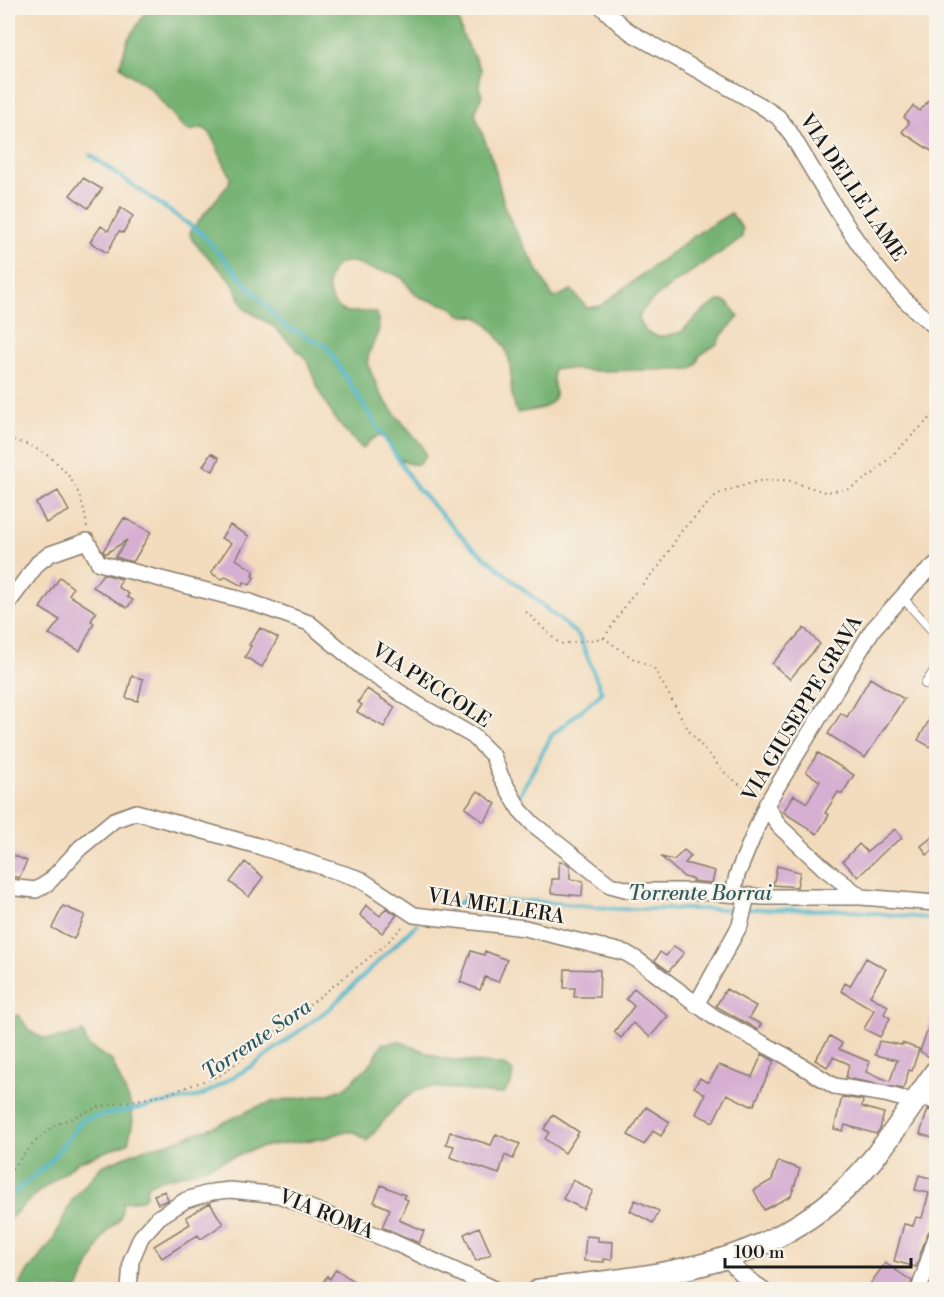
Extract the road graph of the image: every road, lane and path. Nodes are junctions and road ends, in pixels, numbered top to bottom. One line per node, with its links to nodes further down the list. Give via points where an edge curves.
1 (603, 8): 2 (street, VIA DELLE LAME, via 633,34 778,117 858,242 884,276)
2 (936, 327)
3 (936, 412): 11 (path, via 873,474 849,489 825,492 787,480 758,481 717,494 682,530 660,566 631,597)
4 (8, 439): 5 (path, via 48,456 66,470 85,509)
5 (87, 541): 8 (street, via 50,554 38,563); 17 (street, VIA PECCOLE, via 99,562 250,602 309,623 363,668 473,736 493,756 520,810 610,885 633,891)
6 (936, 564): 7 (street, VIA GIUSEPPE GRAVA)
7 (902, 597): 10 (lane); 14 (street, VIA GIUSEPPE GRAVA, via 873,629)
8 (8, 603)
9 (526, 612): 11 (path, via 560,644)
10 (936, 635)
11 (604, 638): 14 (path, via 654,668 689,731 724,772)
12 (936, 668): 13 (lane)
13 (925, 684)
14 (766, 805): 16 (street, via 779,826); 17 (street, VIA GIUSEPPE GRAVA, via 737,874)
15 (8, 886): 19 (street, VIA MELLERA, via 36,890 114,820 136,812 360,879)
16 (861, 897): 17 (street, VIA PECCOLE); 18 (street, VIA PECCOLE)
17 (742, 898): 20 (street, VIA GIUSEPPE GRAVA, via 740,925)
18 (936, 903)
19 (414, 915): 20 (street, VIA MELLERA, via 525,928 626,953); 23 (path, via 385,945 220,1075 164,1095 99,1107 53,1126)
20 (696, 1005): 22 (street, VIA MELLERA, via 834,1086)
21 (936, 1071): 22 (main road)
22 (922, 1100): 25 (main road, via 835,1198 796,1227)
23 (8, 1173)
24 (936, 1237): 30 (street)
25 (728, 1259): 26 (street); 29 (main road, via 663,1273)
26 (762, 1289)
27 (129, 1290): 28 (street, VIA ROMA, via 134,1252 141,1236 159,1217 186,1200 212,1192 250,1190 279,1195)
28 (498, 1290)
29 (539, 1290)
30 (919, 1290)

